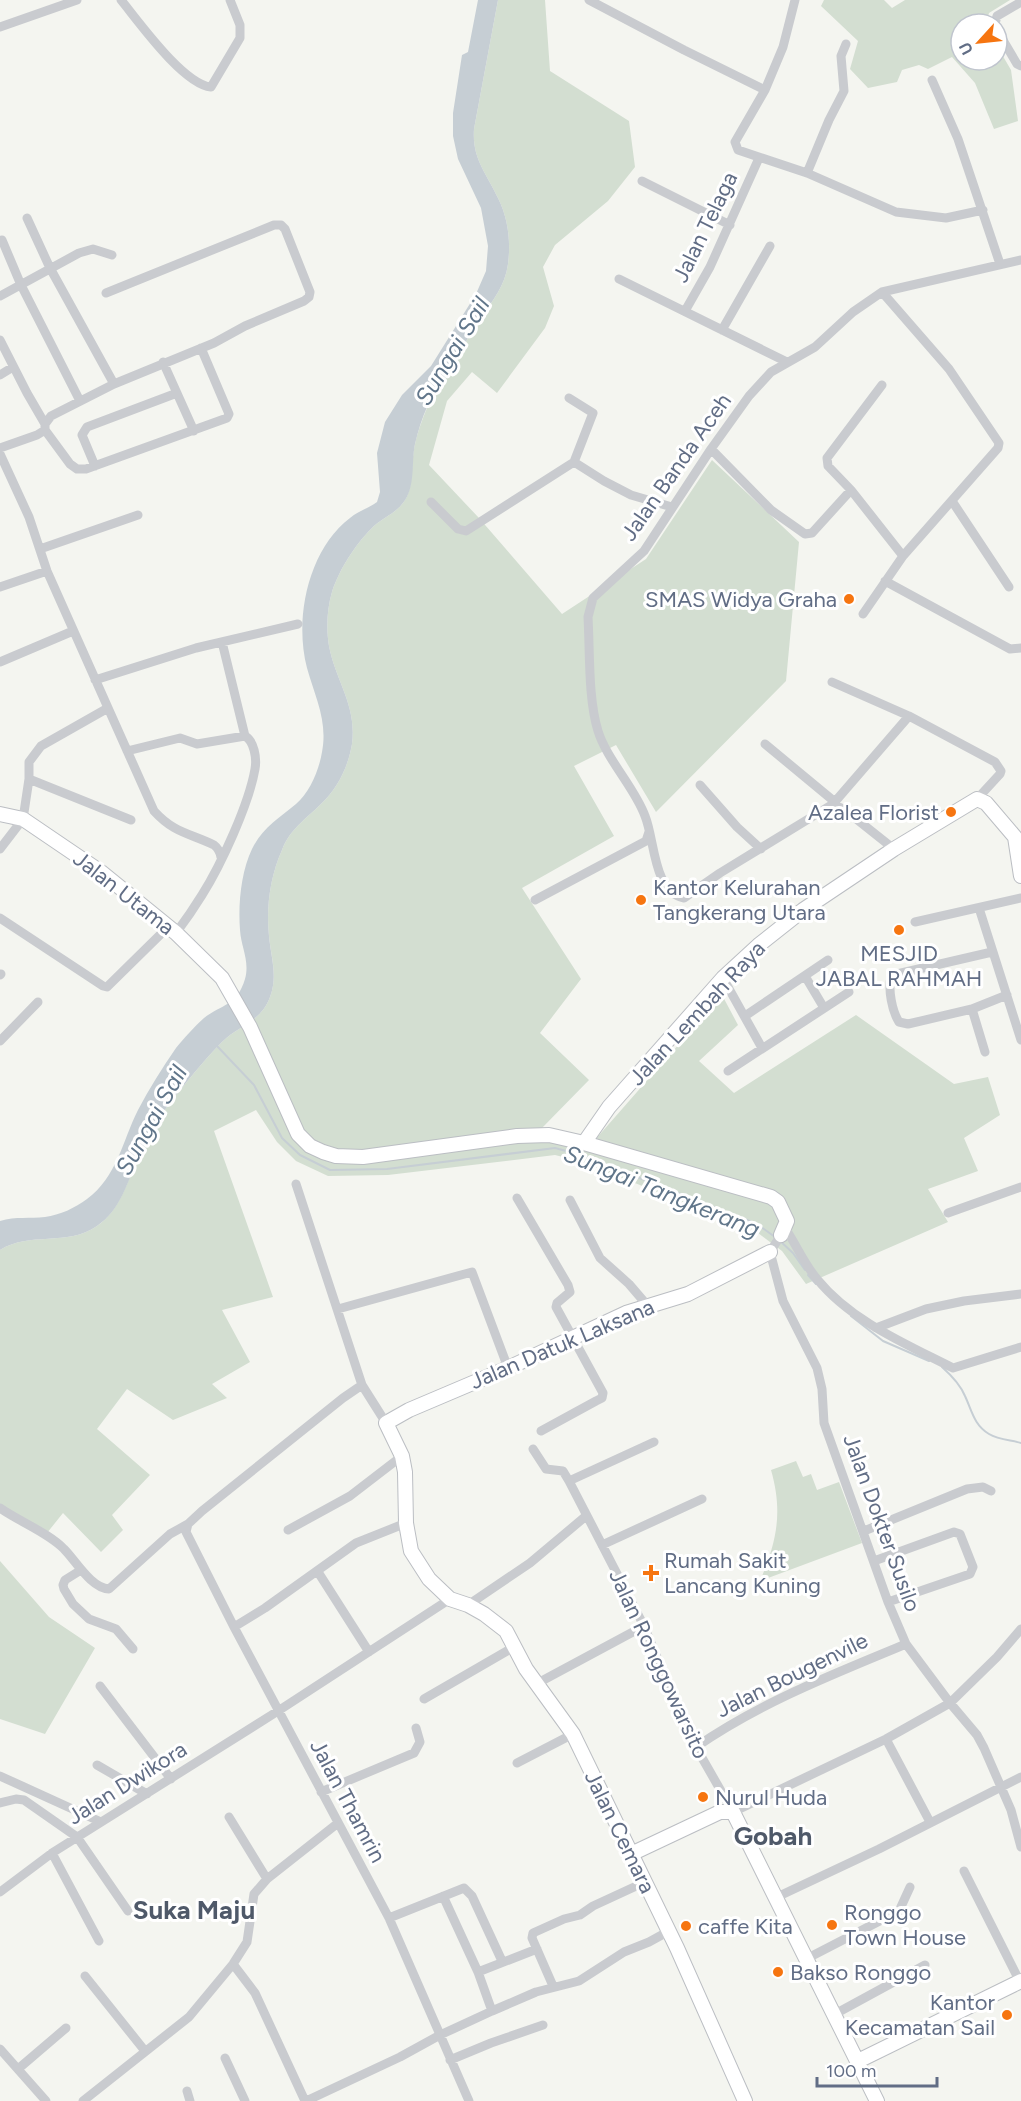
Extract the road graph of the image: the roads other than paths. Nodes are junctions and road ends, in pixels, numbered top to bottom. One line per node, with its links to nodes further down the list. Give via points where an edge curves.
1 (77, 0): 8 (street)
2 (121, 0): 3 (street, via 177,66 196,82 211,87 240,38 240,25)
3 (230, 0)
4 (589, 0): 13 (street)
5 (795, 0): 13 (street, via 783,47)
6 (1021, 2): 7 (street)
7 (1007, 12)
8 (0, 27)
9 (846, 44): 15 (street, via 841,56 844,91)
10 (1009, 50): 11 (street)
11 (1021, 66)
12 (932, 80): 17 (street)
13 (765, 90): 14 (street, via 735,142 738,150)
14 (759, 158): 15 (street); 19 (street, Jalan Telaga)
15 (807, 173): 17 (street, via 896,212 946,219)
16 (642, 181): 19 (street)
17 (983, 210): 24 (street)
18 (27, 218): 25 (street)
19 (730, 225): 31 (street, Jalan Telaga)
20 (2, 240): 27 (street)
21 (770, 246): 32 (street)
22 (112, 255): 25 (street, via 89,249)
23 (1021, 260): 24 (street, Jalan Banda Aceh)
24 (1000, 264): 28 (street, Jalan Banda Aceh)
25 (50, 268): 27 (street); 39 (street)
26 (619, 279): 31 (street, Jalan Telaga)
27 (21, 285): 30 (street); 43 (street)
28 (882, 292): 36 (street, Jalan Banda Aceh, via 815,347); 52 (street, via 949,369 999,442)
29 (106, 293): 34 (street, via 261,229 280,225 285,229 309,297)
30 (0, 296)
31 (685, 311): 32 (street, Jalan Telaga)
32 (722, 330): 36 (street, Jalan Telaga)
33 (0, 340): 37 (street)
34 (201, 348): 35 (street); 45 (street, via 230,414)
35 (163, 362): 39 (street); 41 (street)
36 (787, 362): 47 (street, Jalan Banda Aceh, via 767,375)
37 (13, 367): 38 (street); 44 (street)
38 (0, 375)
39 (114, 384): 43 (street)
40 (882, 385): 51 (street, via 827,458 828,466)
41 (177, 393): 45 (street); 50 (street, via 87,427 82,435)
42 (569, 398): 49 (street, via 593,413)
43 (80, 401): 44 (street, via 51,416)
44 (45, 427): 46 (street, via 37,435); 50 (street, via 70,464 86,470)
45 (194, 431): 50 (street)
46 (0, 448)
47 (711, 449): 51 (street, via 771,510 805,534 812,533); 54 (street, Jalan Banda Aceh)
48 (0, 454): 56 (street)
49 (574, 462): 53 (street, via 466,531 458,529); 54 (street, via 631,495)
50 (95, 466)
51 (851, 490): 57 (street)
52 (952, 501): 57 (street); 61 (street)
53 (431, 502)
54 (672, 507): 82 (street, Jalan Banda Aceh, via 644,550 593,598 588,617 598,732 642,808)
55 (138, 514): 56 (street)
56 (40, 549): 58 (street)
57 (903, 556): 59 (street)
58 (47, 571): 60 (street); 64 (street)
59 (885, 581): 62 (street); 66 (street, via 1010,649)
60 (0, 587)
61 (1010, 587)
62 (863, 614)
63 (298, 624): 65 (street)
64 (73, 631): 67 (street); 68 (street)
65 (222, 642): 68 (street); 72 (street)
66 (1021, 648)
67 (0, 662)
68 (95, 680): 70 (street)
69 (832, 682): 71 (street)
70 (108, 708): 74 (street); 75 (street, via 41,746 29,762)
71 (909, 716): 77 (street, via 994,762 1000,774); 78 (street, Jalan Banda Aceh)
72 (245, 736): 74 (street, via 197,744 180,738); 87 (street, via 251,742 256,767)
73 (765, 744): 78 (street)
74 (127, 751): 87 (street, via 153,811 180,832 215,845)
75 (29, 779): 80 (street); 81 (street)
76 (700, 785): 84 (street)
77 (977, 800): 85 (street, Jalan Lembah Raya); 86 (street, via 986,803 1015,837)
78 (834, 803): 84 (street, Jalan Banda Aceh); 85 (street)
79 (0, 814): 80 (street, Jalan Utama)
80 (23, 819): 83 (street); 94 (street, Jalan Utama, via 101,872)
81 (131, 820)
82 (649, 830): 84 (street, Jalan Banda Aceh, via 666,886 675,896 684,898); 90 (street, via 646,841)
83 (0, 849)
84 (761, 849)
85 (894, 849): 98 (street, Jalan Lembah Raya, via 803,910)
86 (1019, 850): 88 (street)
87 (221, 857): 94 (street, via 202,894)
88 (1021, 876)
89 (1021, 898): 91 (street)
90 (535, 900)
91 (979, 908): 93 (street); 95 (street)
92 (0, 918): 94 (street, via 107,987)
93 (915, 922)
94 (172, 930): 110 (street, Jalan Utama, via 216,971 232,993 298,1134 310,1146 336,1156 363,1157 507,1137 549,1135)
95 (992, 952): 100 (street); 103 (street, via 891,977 899,1022 909,1024)
96 (828, 960): 97 (street)
97 (805, 975): 102 (street); 104 (street)
98 (723, 978): 104 (street); 110 (street, Jalan Lembah Raya, via 609,1107)
99 (849, 992): 102 (street)
100 (1007, 995): 103 (street); 105 (street)
101 (38, 1002): 106 (street)
102 (824, 1008): 107 (street)
103 (972, 1009): 108 (street)
104 (745, 1016): 107 (street)
105 (1021, 1040)
106 (0, 1041)
107 (762, 1048): 109 (street)
108 (985, 1052)
109 (728, 1071)
110 (584, 1143): 116 (street, via 771,1197 778,1202 787,1221)
111 (296, 1184): 120 (street, Jalan Cemara)
112 (1021, 1187): 115 (street)
113 (517, 1198): 122 (street, via 568,1285 570,1292 556,1307)
114 (570, 1200): 119 (street, via 600,1258)
115 (948, 1213)
116 (783, 1231): 117 (street); 121 (street, via 816,1279)
117 (771, 1251): 119 (street, Jalan Datuk Laksana, via 688,1294); 139 (street, Jalan Dokter Susilo, via 783,1301 817,1368 824,1423)
118 (1021, 1294): 121 (street, via 926,1309)
119 (647, 1305): 122 (street, Jalan Datuk Laksana)
120 (338, 1309): 124 (street, via 471,1272); 125 (street, Jalan Cemara)
121 (876, 1328): 123 (street, via 953,1368)
122 (572, 1337): 124 (street, Jalan Datuk Laksana); 127 (street, via 603,1393 602,1398)
123 (1021, 1347)
124 (508, 1368): 126 (street, Jalan Datuk Laksana)
125 (362, 1385): 126 (street, Jalan Cemara); 137 (street)
126 (386, 1423): 130 (street, Jalan Cemara)
127 (541, 1431)
128 (654, 1442): 131 (street)
129 (533, 1449): 131 (street, via 546,1469 563,1471)
130 (402, 1456): 136 (street, Jalan Cemara); 138 (street, via 350,1496)
131 (569, 1481): 135 (street, Jalan Ronggowarsito)
132 (991, 1491): 139 (street, via 983,1487 967,1489)
133 (702, 1499): 140 (street)
134 (0, 1508): 142 (street, via 63,1548)
135 (586, 1516): 140 (street, Jalan Ronggowarsito); 146 (street, via 530,1563)
136 (406, 1523): 143 (street, via 356,1543); 144 (street, Jalan Cemara, via 411,1551 429,1579)
137 (188, 1524): 142 (street, via 170,1533 109,1589 103,1589); 148 (street, Jalan Thamrin, via 186,1532)
138 (288, 1530)
139 (864, 1531): 141 (street, Jalan Dokter Susilo)
140 (602, 1545): 147 (street, Jalan Ronggowarsito)
141 (874, 1561): 145 (street, Jalan Dokter Susilo); 145 (street, via 954,1532 960,1534 973,1567 970,1574)
142 (81, 1570): 152 (street, via 63,1585 73,1604 89,1619 116,1629)
143 (318, 1572): 148 (street); 153 (street)
144 (450, 1599): 146 (street, Jalan Cemara); 153 (street)
145 (888, 1602): 150 (street, Jalan Dokter Susilo)
146 (468, 1605): 151 (street, Jalan Cemara, via 506,1631)
147 (644, 1626): 154 (street); 162 (street, Jalan Ronggowarsito)
148 (234, 1627): 158 (street, Jalan Thamrin)
149 (1021, 1629): 157 (street)
150 (906, 1644): 157 (street, Jalan Dokter Susilo); 162 (street, Jalan Bougenvile, via 789,1693 729,1724)
151 (514, 1647): 154 (street, Jalan Cemara); 156 (street)
152 (133, 1649)
153 (369, 1652): 158 (street)
154 (536, 1684): 160 (street, Jalan Cemara)
155 (99, 1686): 167 (street)
156 (424, 1699)
157 (950, 1703): 161 (street); 168 (street, Jalan Dokter Susilo, via 977,1736)
158 (278, 1711): 167 (street, Jalan Dwikora); 169 (street, Jalan Thamrin)
159 (416, 1728): 169 (street, via 420,1742 414,1753)
160 (573, 1734): 163 (street); 180 (street, Jalan Cemara)
161 (886, 1739): 172 (street); 176 (street)
162 (696, 1747): 172 (street, Jalan Ronggowarsito)
163 (517, 1763)
164 (97, 1765): 170 (street)
165 (0, 1776): 174 (street)
166 (1021, 1777): 168 (street)
167 (171, 1779): 170 (street, Jalan Dwikora)
168 (1003, 1787): 176 (street); 178 (street, Jalan Dokter Susilo)
169 (321, 1792): 175 (street, Jalan Thamrin)
170 (147, 1794): 174 (street, Jalan Dwikora)
171 (0, 1803): 177 (street, via 24,1800)
172 (733, 1812): 180 (street, via 720,1812); 187 (street, Jalan Ronggowarsito)
173 (229, 1817): 182 (street)
174 (101, 1822): 177 (street, Jalan Dwikora)
175 (338, 1822): 182 (street); 189 (street, Jalan Thamrin)
176 (930, 1822): 187 (street)
177 (77, 1837): 179 (street, Jalan Dwikora); 188 (street)
178 (1021, 1847)
179 (51, 1853): 185 (street, Jalan Dwikora); 191 (street)
180 (631, 1854): 183 (street, Jalan Cemara)
181 (964, 1871): 199 (street)
182 (267, 1879): 195 (street, via 254,1894 247,1942)
183 (645, 1882): 190 (street, Jalan Cemara); 192 (street, via 580,1915 533,1933)
184 (910, 1887): 193 (street, via 899,1911)
185 (0, 1892)
186 (444, 1896): 189 (street); 194 (street, via 464,1887 469,1891); 197 (street)
187 (777, 1898): 193 (street, Jalan Ronggowarsito)
188 (128, 1911)
189 (389, 1918): 205 (street, Jalan Thamrin)
190 (669, 1931): 200 (street, via 624,1952 579,1981); 219 (street, Jalan Cemara)
191 (99, 1941)
192 (537, 1949): 194 (street); 200 (street)
193 (806, 1959): 202 (street, Jalan Ronggowarsito)
194 (502, 1961): 197 (street)
195 (233, 1964): 207 (street, via 189,2017); 218 (street, via 255,1993)
196 (925, 1965): 202 (street)
197 (478, 1972): 201 (street)
198 (85, 1976): 207 (street)
199 (1020, 1982): 210 (street)
200 (553, 1986): 201 (street)
201 (492, 2011): 205 (street)
202 (835, 2014): 210 (street, Jalan Ronggowarsito)
203 (543, 2025): 209 (street)
204 (66, 2028): 211 (street)
205 (440, 2035): 209 (street, Jalan Thamrin); 218 (street)
206 (0, 2049): 211 (street)
207 (145, 2051): 215 (street)
208 (225, 2058): 217 (street)
209 (450, 2060): 213 (street, Jalan Thamrin)
210 (858, 2061): 220 (street, Jalan Ronggowarsito)
211 (18, 2069): 214 (street)
212 (187, 2091): 216 (street)
213 (466, 2100)
214 (46, 2101)
215 (83, 2101)
216 (190, 2101)
217 (246, 2101)
218 (305, 2101)
219 (745, 2101)
220 (877, 2101)

